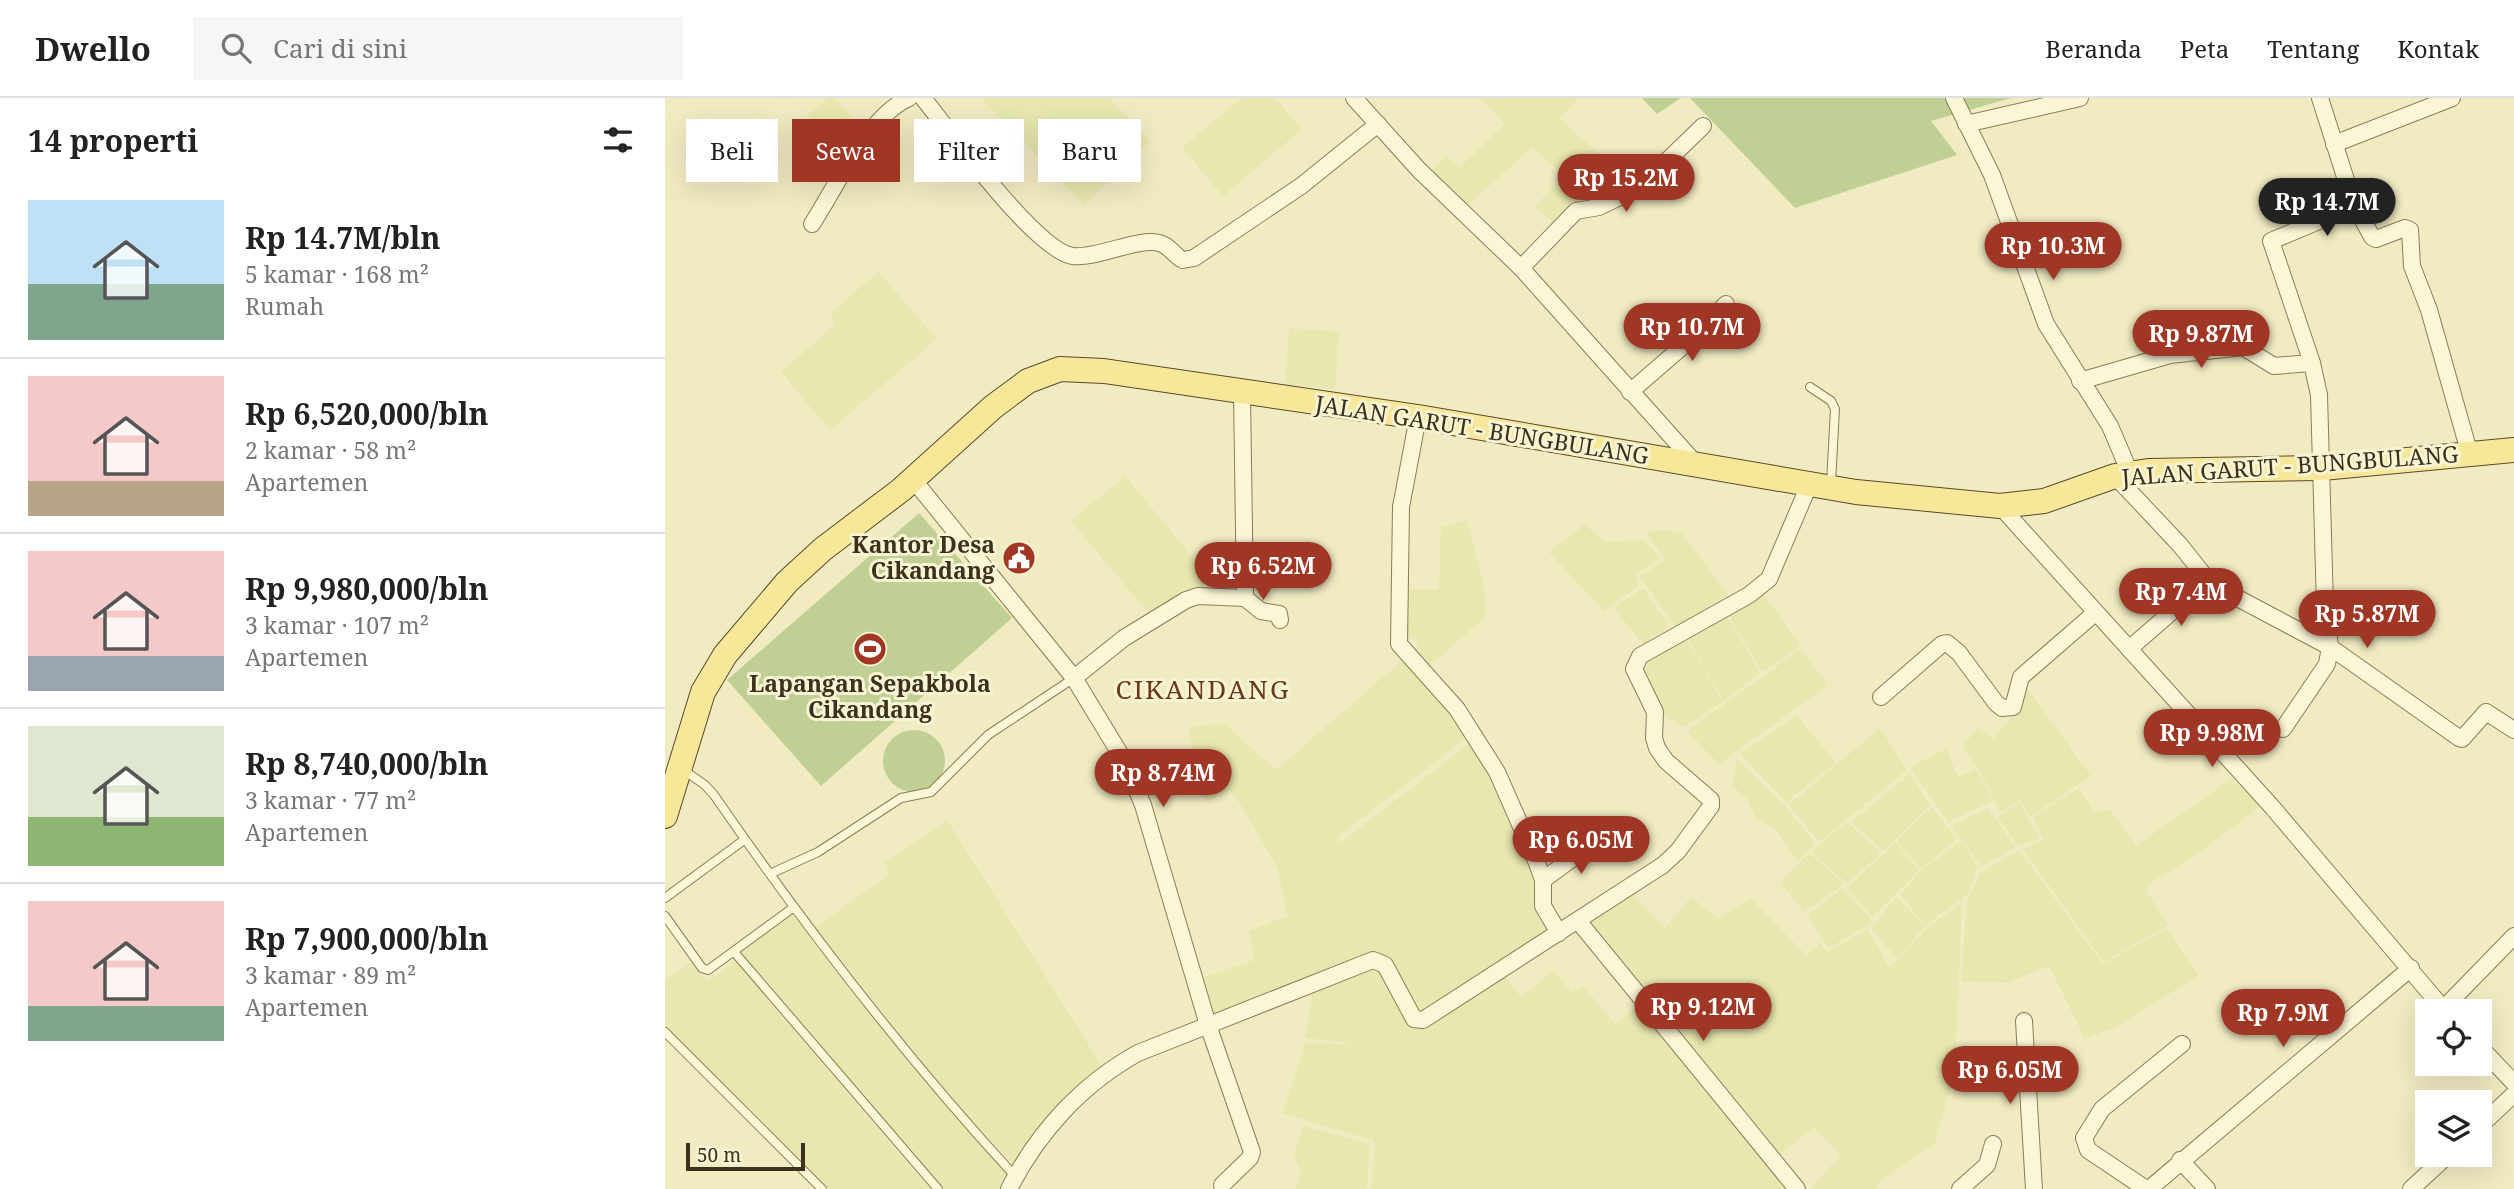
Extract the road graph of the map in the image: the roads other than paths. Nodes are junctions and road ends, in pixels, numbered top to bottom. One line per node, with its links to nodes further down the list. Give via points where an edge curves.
1 (909, 98): 13 (street, via 887,110 873,126)
2 (923, 98): 8 (street, via 985,177 1035,230 1073,256 1151,242 1162,244 1183,260 1194,258 1301,186)
3 (1355, 98): 8 (street)
4 (1954, 98): 9 (street)
5 (2080, 98): 9 (street)
6 (2320, 98): 11 (street)
7 (2452, 98): 11 (street)
8 (1378, 124): 14 (street)
9 (1966, 124): 17 (street, via 1992,175 2046,324)
10 (1703, 126): 14 (street, via 1640,187 1599,207 1576,211)
11 (2334, 144): 12 (street)
12 (2357, 205): 16 (street, via 2271,241); 23 (street, via 2374,239 2410,230 2412,266)
13 (812, 224)
14 (1521, 268): 19 (street)
15 (1726, 304): 19 (street)
16 (2312, 363): 17 (street, via 2274,366 2243,347 2169,355); 25 (street, via 2319,395)
17 (2080, 381): 26 (street, via 2115,436)
18 (1810, 387): 28 (lane, via 1835,409)
19 (1630, 392): 24 (street)
20 (1241, 393): 21 (main road, JALAN GARUT - BUNGBULANG); 27 (main road, JALAN GARUT - BUNGBULANG, via 1104,371 1060,369 1013,392); 31 (street)
21 (1418, 417): 24 (main road, JALAN GARUT - BUNGBULANG); 45 (street, via 1401,507 1399,644 1457,709 1497,772)
22 (2514, 450): 23 (main road, JALAN GARUT - BUNGBULANG)
23 (2470, 455): 25 (main road, JALAN GARUT - BUNGBULANG)
24 (1698, 466): 28 (main road, JALAN GARUT - BUNGBULANG)
25 (2322, 468): 26 (main road, JALAN GARUT - BUNGBULANG); 34 (street)
26 (2123, 475): 29 (main road, JALAN GARUT - BUNGBULANG, via 2044,501); 30 (street)
27 (912, 478): 36 (street); 40 (main road, JALAN GARUT - BUNGBULANG, via 787,582 733,645 703,692)
28 (1820, 487): 29 (main road, JALAN GARUT - BUNGBULANG); 49 (street, via 1769,579 1636,660 1635,675 1655,712 1657,748 1711,803 1672,858)
29 (2000, 506): 32 (street)
30 (2207, 581): 34 (street); 35 (street)
31 (1245, 598): 33 (street, via 1262,611 1279,614); 36 (street, via 1198,596 1186,600 1124,638)
32 (2095, 613): 35 (street); 37 (street, via 2021,677 2013,707 2001,708 1947,643)
33 (1280, 620)
34 (2330, 647): 38 (street, via 2327,664); 39 (street, via 2459,738 2486,712)
35 (2129, 649): 53 (street)
36 (1074, 678): 44 (lane, via 988,735 931,792 901,798 837,841); 57 (street, via 1125,762 1143,805)
37 (1881, 696)
38 (2283, 729)
39 (2514, 730)
40 (679, 767): 41 (main road, JALAN GARUT - BUNGBULANG); 42 (lane, via 705,785)
41 (665, 817)
42 (744, 839): 44 (lane); 46 (lane)
43 (1596, 841): 45 (street)
44 (772, 873): 47 (lane)
45 (1542, 880): 50 (street, via 1541,901)
46 (665, 898)
47 (794, 907): 52 (lane); 67 (lane, via 839,970)
48 (665, 916): 52 (lane, via 702,968 715,967)
49 (1579, 922): 50 (street); 71 (street)
50 (1559, 933): 57 (street, via 1423,1020 1414,1019 1385,965 1373,960)
51 (2514, 936): 55 (street)
52 (735, 953): 70 (lane)
53 (2411, 968): 54 (street); 65 (street)
54 (2435, 999)
55 (2454, 999)
56 (2024, 1021): 73 (street)
57 (1208, 1025): 67 (street, via 1138,1053 1089,1085 1062,1112); 68 (street, via 1251,1152)
58 (665, 1032): 69 (lane)
59 (2182, 1044): 74 (street, via 2102,1110 2084,1138 2088,1150)
60 (2492, 1060): 61 (street)
61 (2514, 1083)
62 (2514, 1094): 63 (street)
63 (2492, 1115)
64 (1993, 1144): 72 (street, via 1987,1164)
65 (2180, 1160): 74 (street); 75 (street)
66 (2435, 1167): 76 (street)
67 (1012, 1182)
68 (1222, 1185)
69 (822, 1189)
70 (938, 1189)
71 (1797, 1189)
72 (1959, 1189)
73 (2034, 1189)
74 (2147, 1189)
75 (2207, 1189)
76 (2411, 1189)

